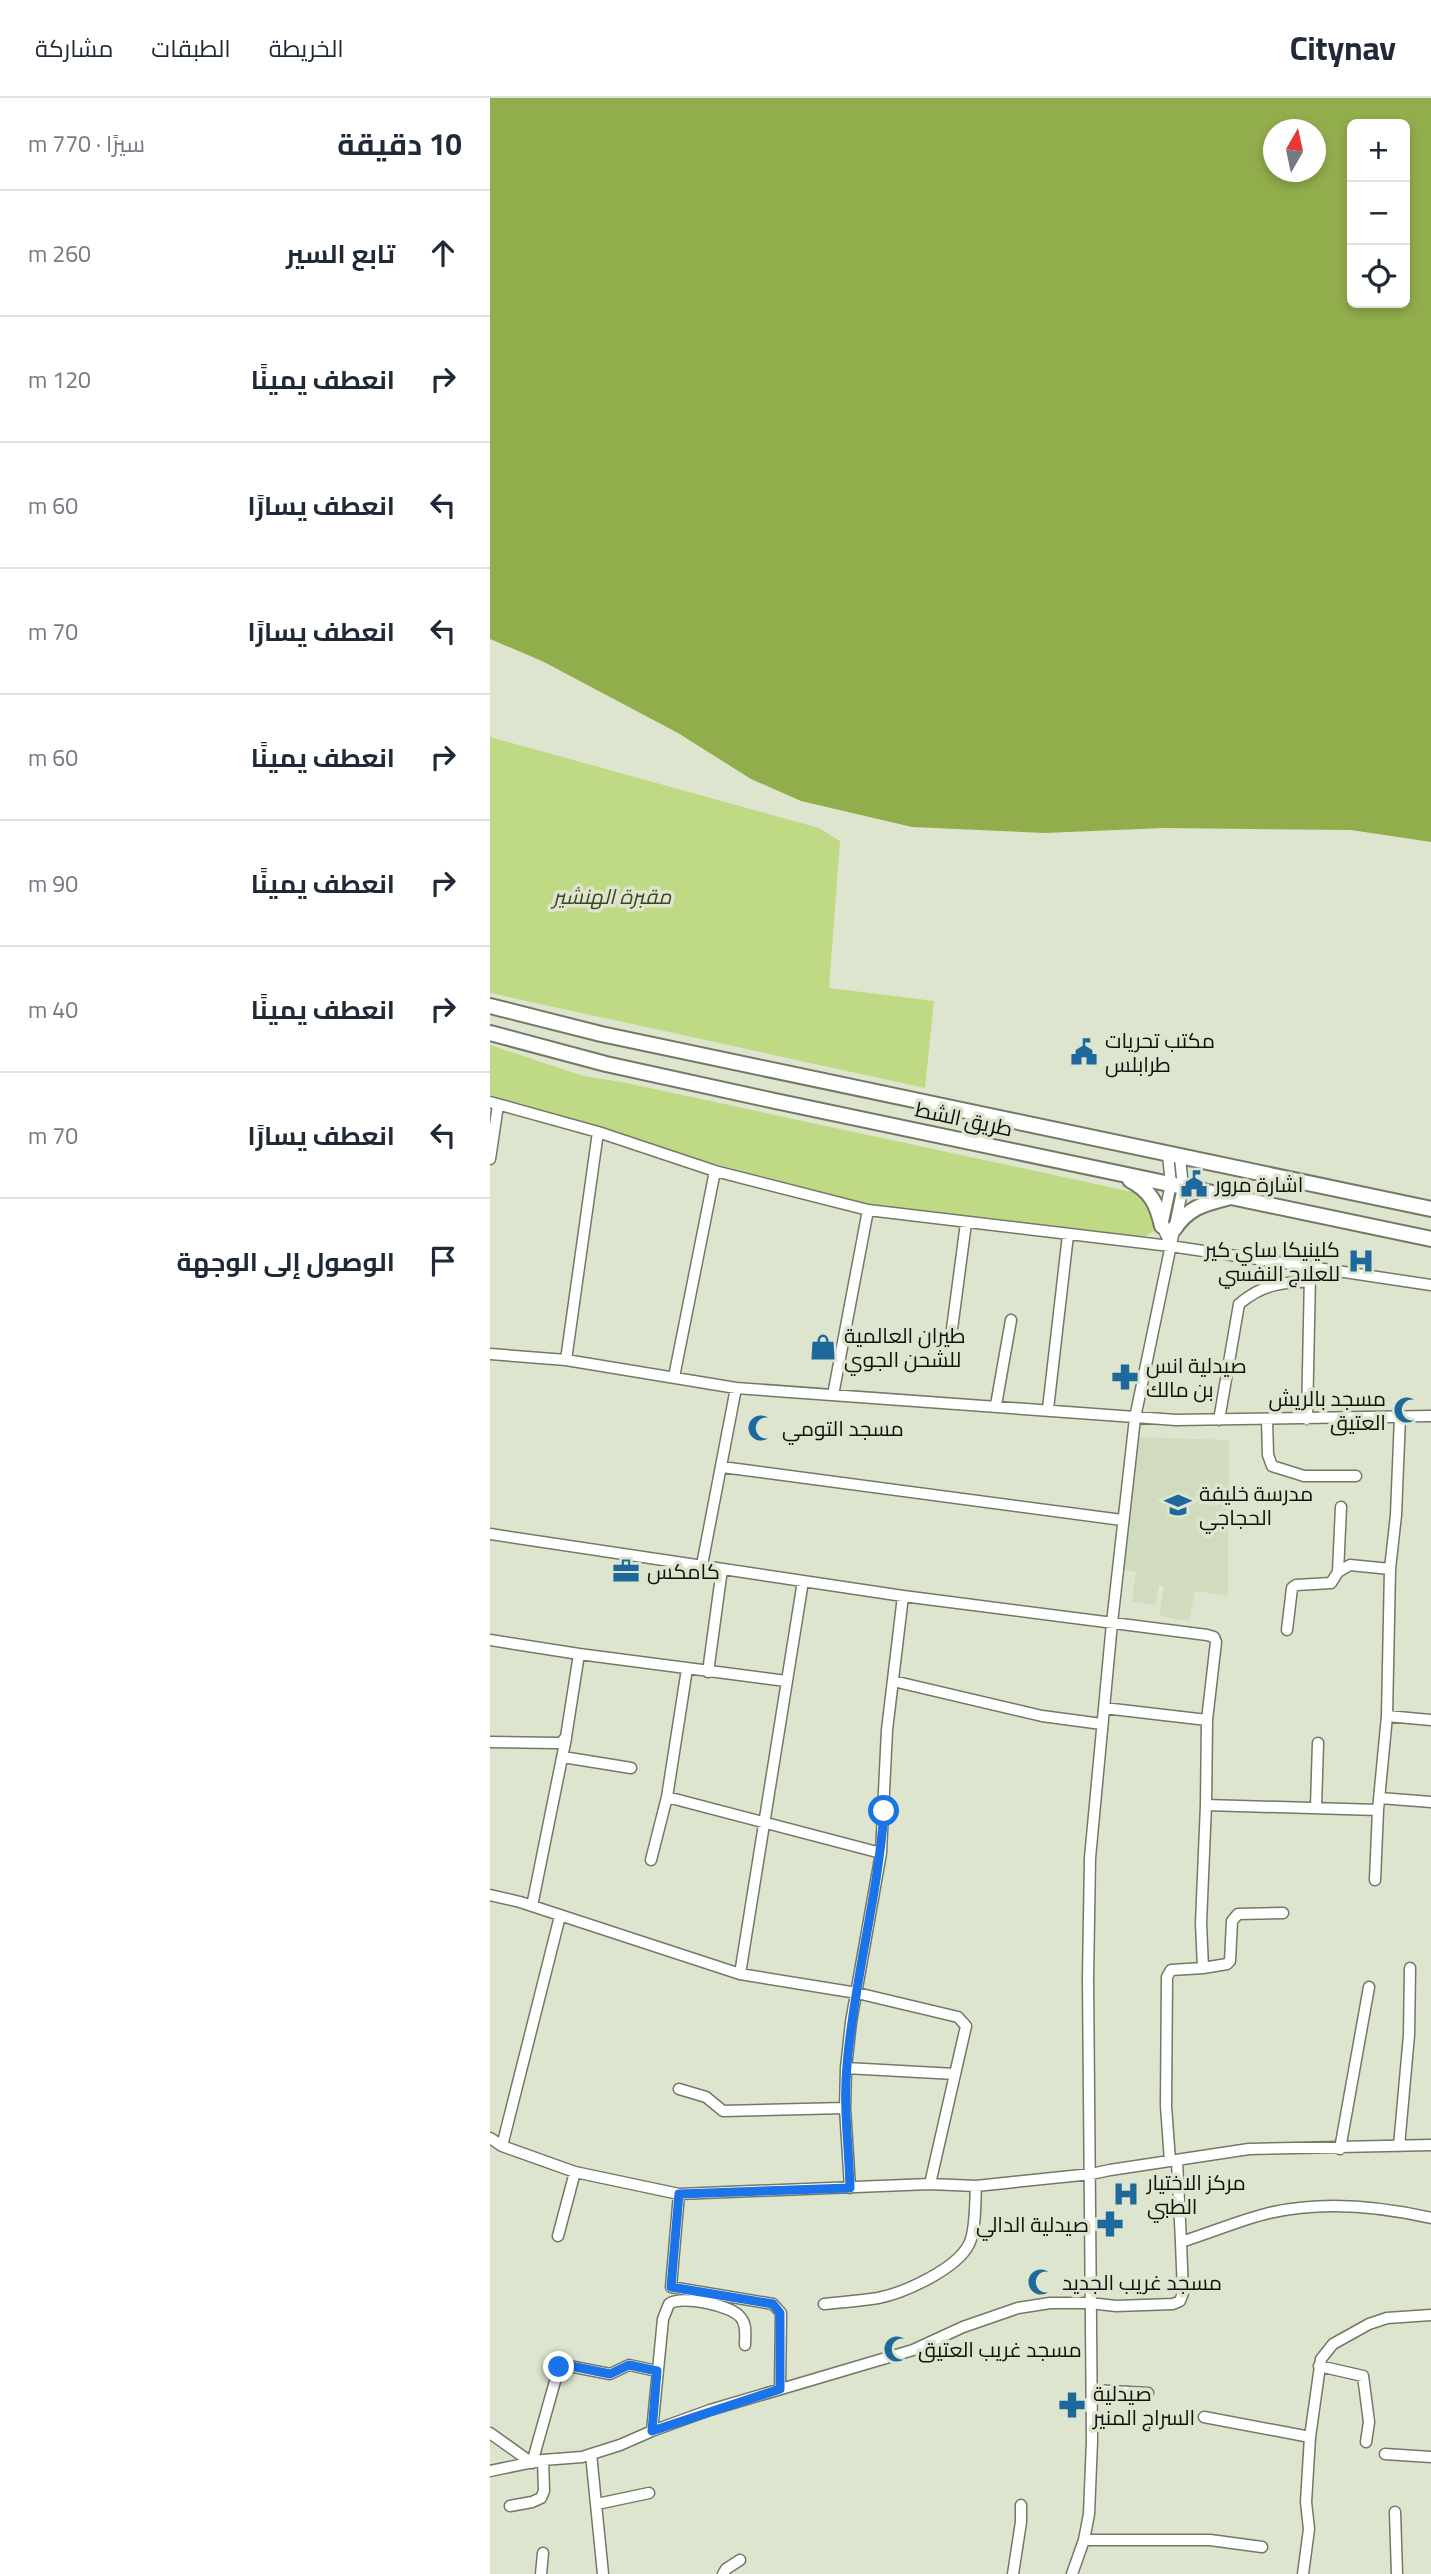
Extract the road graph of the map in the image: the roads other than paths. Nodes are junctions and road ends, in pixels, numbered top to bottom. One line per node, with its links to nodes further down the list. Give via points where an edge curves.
1 (490, 1006): 5 (highway, طريق الشط, via 615,1037)
2 (490, 1033): 8 (highway, طريق الشط, via 606,1064)
3 (494, 1103): 4 (street); 6 (street)
4 (598, 1132): 7 (street); 23 (street)
5 (1174, 1156): 9 (street); 11 (highway, طريق الشط)
6 (490, 1159)
7 (715, 1171): 12 (street); 24 (street)
8 (1120, 1174): 9 (highway, طريق الشط); 15 (highway, via 1143,1186 1152,1197)
9 (1177, 1186): 10 (highway, طريق الشط); 15 (street)
10 (1231, 1197): 15 (highway, via 1196,1206); 16 (highway, طريق الشط)
11 (1431, 1209)
12 (868, 1210): 13 (street); 26 (street)
13 (966, 1223): 14 (street); 21 (street)
14 (1068, 1235): 15 (street); 28 (street)
15 (1169, 1236): 17 (street); 31 (street)
16 (1431, 1238)
17 (1310, 1268): 18 (street); 19 (street)
18 (1310, 1281): 33 (street); 34 (street, via 1256,1290 1240,1304)
19 (1431, 1285)
20 (1011, 1320): 27 (street)
21 (952, 1329)
22 (490, 1354): 23 (street)
23 (566, 1360): 24 (street)
24 (674, 1377): 25 (street)
25 (736, 1388): 26 (street); 35 (street)
26 (833, 1395): 27 (street)
27 (996, 1405): 28 (street)
28 (1048, 1409): 31 (street)
29 (1431, 1416): 30 (street)
30 (1401, 1417): 33 (street); 42 (street)
31 (1135, 1418): 34 (street); 38 (street)
32 (1267, 1419): 33 (street); 34 (street); 36 (street, via 1272,1466 1304,1476)
33 (1307, 1419)
34 (1219, 1420)
35 (722, 1466): 38 (street); 40 (street)
36 (1356, 1476)
37 (1341, 1507): 43 (street)
38 (1122, 1520): 46 (street)
39 (490, 1534): 40 (street)
40 (702, 1566): 41 (street)
41 (722, 1569): 44 (street); 51 (street)
42 (1390, 1569): 43 (street, via 1350,1565); 55 (street)
43 (1338, 1572): 47 (street, via 1331,1583 1292,1588)
44 (803, 1581): 45 (street); 52 (street)
45 (903, 1595): 46 (street); 53 (street)
46 (1112, 1623): 54 (street); 56 (street, via 1214,1637)
47 (1287, 1630)
48 (490, 1640): 49 (street)
49 (579, 1654): 50 (street); 59 (street)
50 (687, 1669): 51 (street); 64 (street)
51 (708, 1671): 52 (street)
52 (786, 1681): 70 (street)
53 (893, 1681): 58 (street, via 1042,1716); 71 (street)
54 (1104, 1708): 56 (street); 58 (street)
55 (1387, 1717): 57 (street); 65 (street)
56 (1207, 1720): 67 (street)
57 (1431, 1720)
58 (1102, 1724): 94 (street, via 1088,1900)
59 (566, 1737): 60 (street, via 555,1744); 62 (street)
60 (490, 1742)
61 (1318, 1743): 68 (street)
62 (563, 1757): 63 (street); 75 (street)
63 (631, 1768)
64 (667, 1797): 70 (street); 72 (street)
65 (1380, 1798): 66 (street); 69 (street)
66 (1431, 1802)
67 (1206, 1805): 68 (street); 78 (street)
68 (1316, 1807): 69 (street)
69 (1378, 1810): 73 (street)
70 (763, 1821): 71 (street); 80 (street)
71 (881, 1853): 82 (street)
72 (651, 1860)
73 (1375, 1881)
74 (490, 1895): 75 (street)
75 (532, 1906): 77 (street)
76 (1283, 1913): 78 (street, via 1238,1914 1232,1922 1230,1961)
77 (560, 1916): 80 (street); 89 (street)
78 (1203, 1968): 92 (street, via 1171,1970 1167,1977 1166,2106)
79 (1410, 1968): 90 (street)
80 (740, 1974): 82 (street)
81 (1369, 1987): 91 (street)
82 (857, 1993): 83 (street); 84 (street, via 958,2017 966,2026)
83 (846, 2068): 84 (street); 86 (street)
84 (955, 2074): 95 (street)
85 (679, 2089): 86 (street, via 706,2097 723,2111)
86 (845, 2108): 97 (street)
87 (490, 2138): 89 (street)
88 (1431, 2145): 90 (street)
89 (502, 2146): 93 (street)
90 (1399, 2146): 91 (street)
91 (1340, 2149): 92 (street, via 1249,2149)
92 (1173, 2161): 94 (street); 101 (street)
93 (575, 2172): 98 (street); 100 (street)
94 (1091, 2174): 96 (street); 102 (street)
95 (930, 2184): 96 (street); 97 (street)
96 (976, 2186): 103 (street, via 971,2239 948,2266 894,2293)
97 (850, 2188): 98 (street)
98 (679, 2194): 108 (street, via 671,2287 773,2304 780,2313)
99 (1431, 2218): 101 (street, via 1333,2206 1289,2209)
100 (558, 2236)
101 (1181, 2242): 102 (street, via 1180,2301 1116,2306)
102 (1090, 2303): 108 (street, via 1050,2303 1006,2311 913,2350); 109 (street)
103 (824, 2304)
104 (1431, 2315): 106 (street, via 1369,2324 1333,2344)
105 (745, 2345): 107 (street, via 745,2324 737,2313 674,2300 665,2311)
106 (1319, 2366): 114 (street); 115 (street, via 1363,2376)
107 (657, 2371): 112 (street); 120 (street, via 629,2365 610,2374 559,2367)
108 (780, 2389): 112 (street)
109 (1092, 2390): 110 (street); 127 (street)
110 (1148, 2393)
111 (1204, 2417): 114 (street)
112 (652, 2431): 116 (street)
113 (490, 2434): 120 (street)
114 (1310, 2437): 136 (street)
115 (1366, 2442)
116 (592, 2454): 119 (street); 123 (street)
117 (1385, 2454): 118 (street)
118 (1431, 2457)
119 (544, 2460): 120 (street); 125 (street, via 541,2498)
120 (532, 2463): 121 (street)
121 (490, 2471)
122 (649, 2493): 123 (street)
123 (597, 2504): 132 (street)
124 (1021, 2505): 134 (street)
125 (510, 2506)
126 (1395, 2512): 137 (street)
127 (1084, 2540): 128 (street, via 1210,2540); 135 (street)
128 (1262, 2547)
129 (543, 2553): 131 (street)
130 (740, 2560): 133 (street)
131 (541, 2574)
132 (603, 2574)
133 (723, 2574)
134 (1013, 2574)
135 (1072, 2574)
136 (1304, 2574)
137 (1397, 2574)

